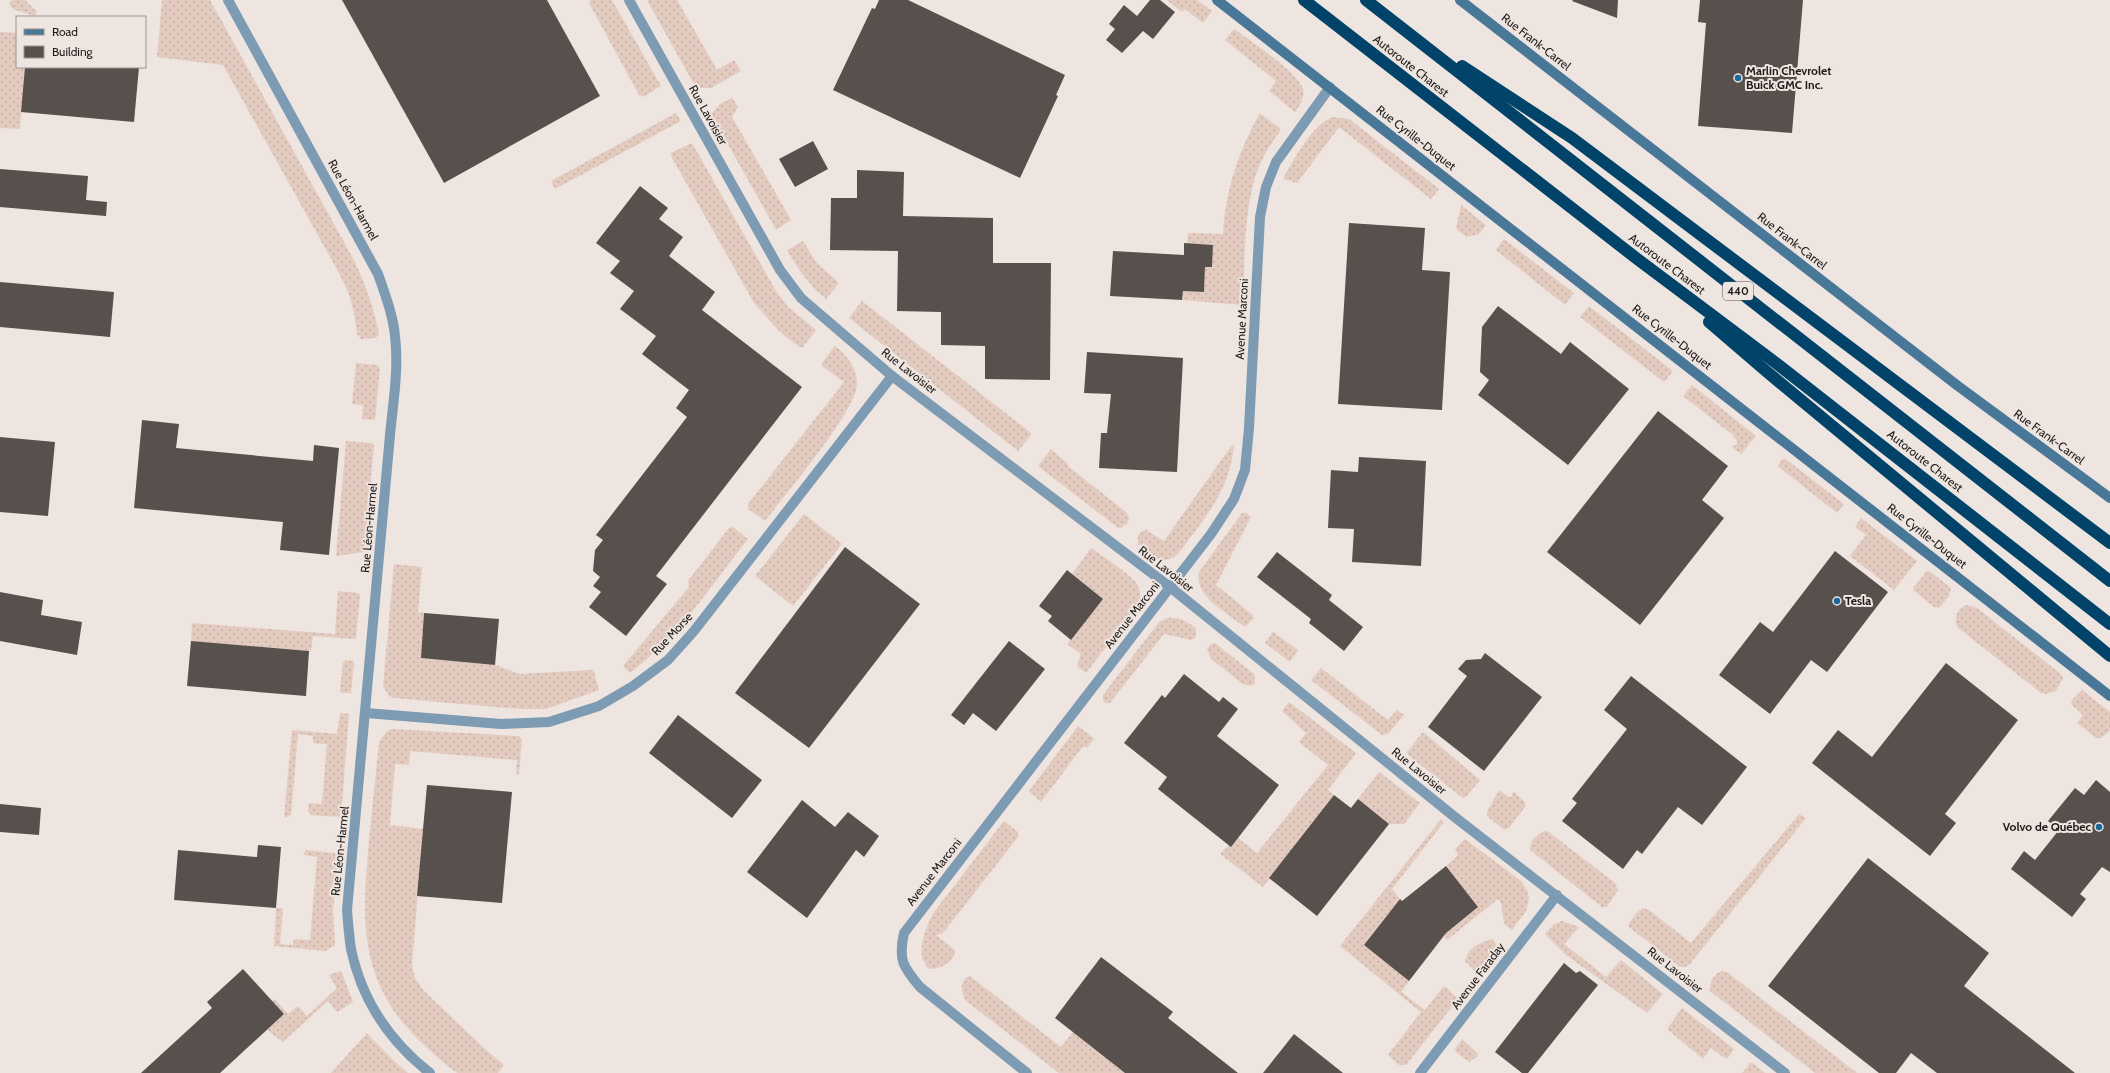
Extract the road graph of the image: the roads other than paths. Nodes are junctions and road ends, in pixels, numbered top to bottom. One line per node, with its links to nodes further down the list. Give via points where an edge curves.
1 (228, 0): 18 (street, Rue Léon-Harmel, via 378,274 394,328 397,358)
2 (629, 0): 10 (street, Rue Lavoisier, via 780,270 802,298)
3 (1217, 0): 8 (street, Rue Cyrille-Duquet)
4 (1304, 0): 9 (highway, Autoroute Charest)
5 (1366, 0): 7 (highway, Autoroute Charest / 440)
6 (1460, 0): 11 (street, Rue Frank-Carrel, via 1951,382)
7 (1393, 21): 12 (highway, via 1572,138); 13 (highway, Autoroute Charest / 440)
8 (1330, 87): 14 (street, Avenue Marconi, via 1276,162 1266,187 1260,217 1245,470 1234,499); 17 (street, Rue Cyrille-Duquet)
9 (1636, 258): 15 (highway, Autoroute Charest, via 1772,360); 16 (highway, via 1766,371)
10 (892, 376): 14 (street, Rue Lavoisier); 18 (street, Rue Morse, via 694,631 668,660 633,686 599,706 549,722 501,724)
11 (2110, 498)
12 (2110, 543)
13 (2110, 582)
14 (1170, 587): 19 (street, Rue Lavoisier, via 1456,818); 21 (street, Avenue Marconi, via 904,933 901,959 906,971 920,987)
15 (2110, 624)
16 (2110, 656)
17 (2110, 696)
18 (366, 713): 20 (street, Rue Léon-Harmel, via 347,910 351,949 360,980 390,1036)
19 (1557, 894): 22 (street, Avenue Faraday); 23 (street, Rue Lavoisier)
20 (430, 1073)
21 (1027, 1073)
22 (1420, 1073)
23 (1785, 1073)

